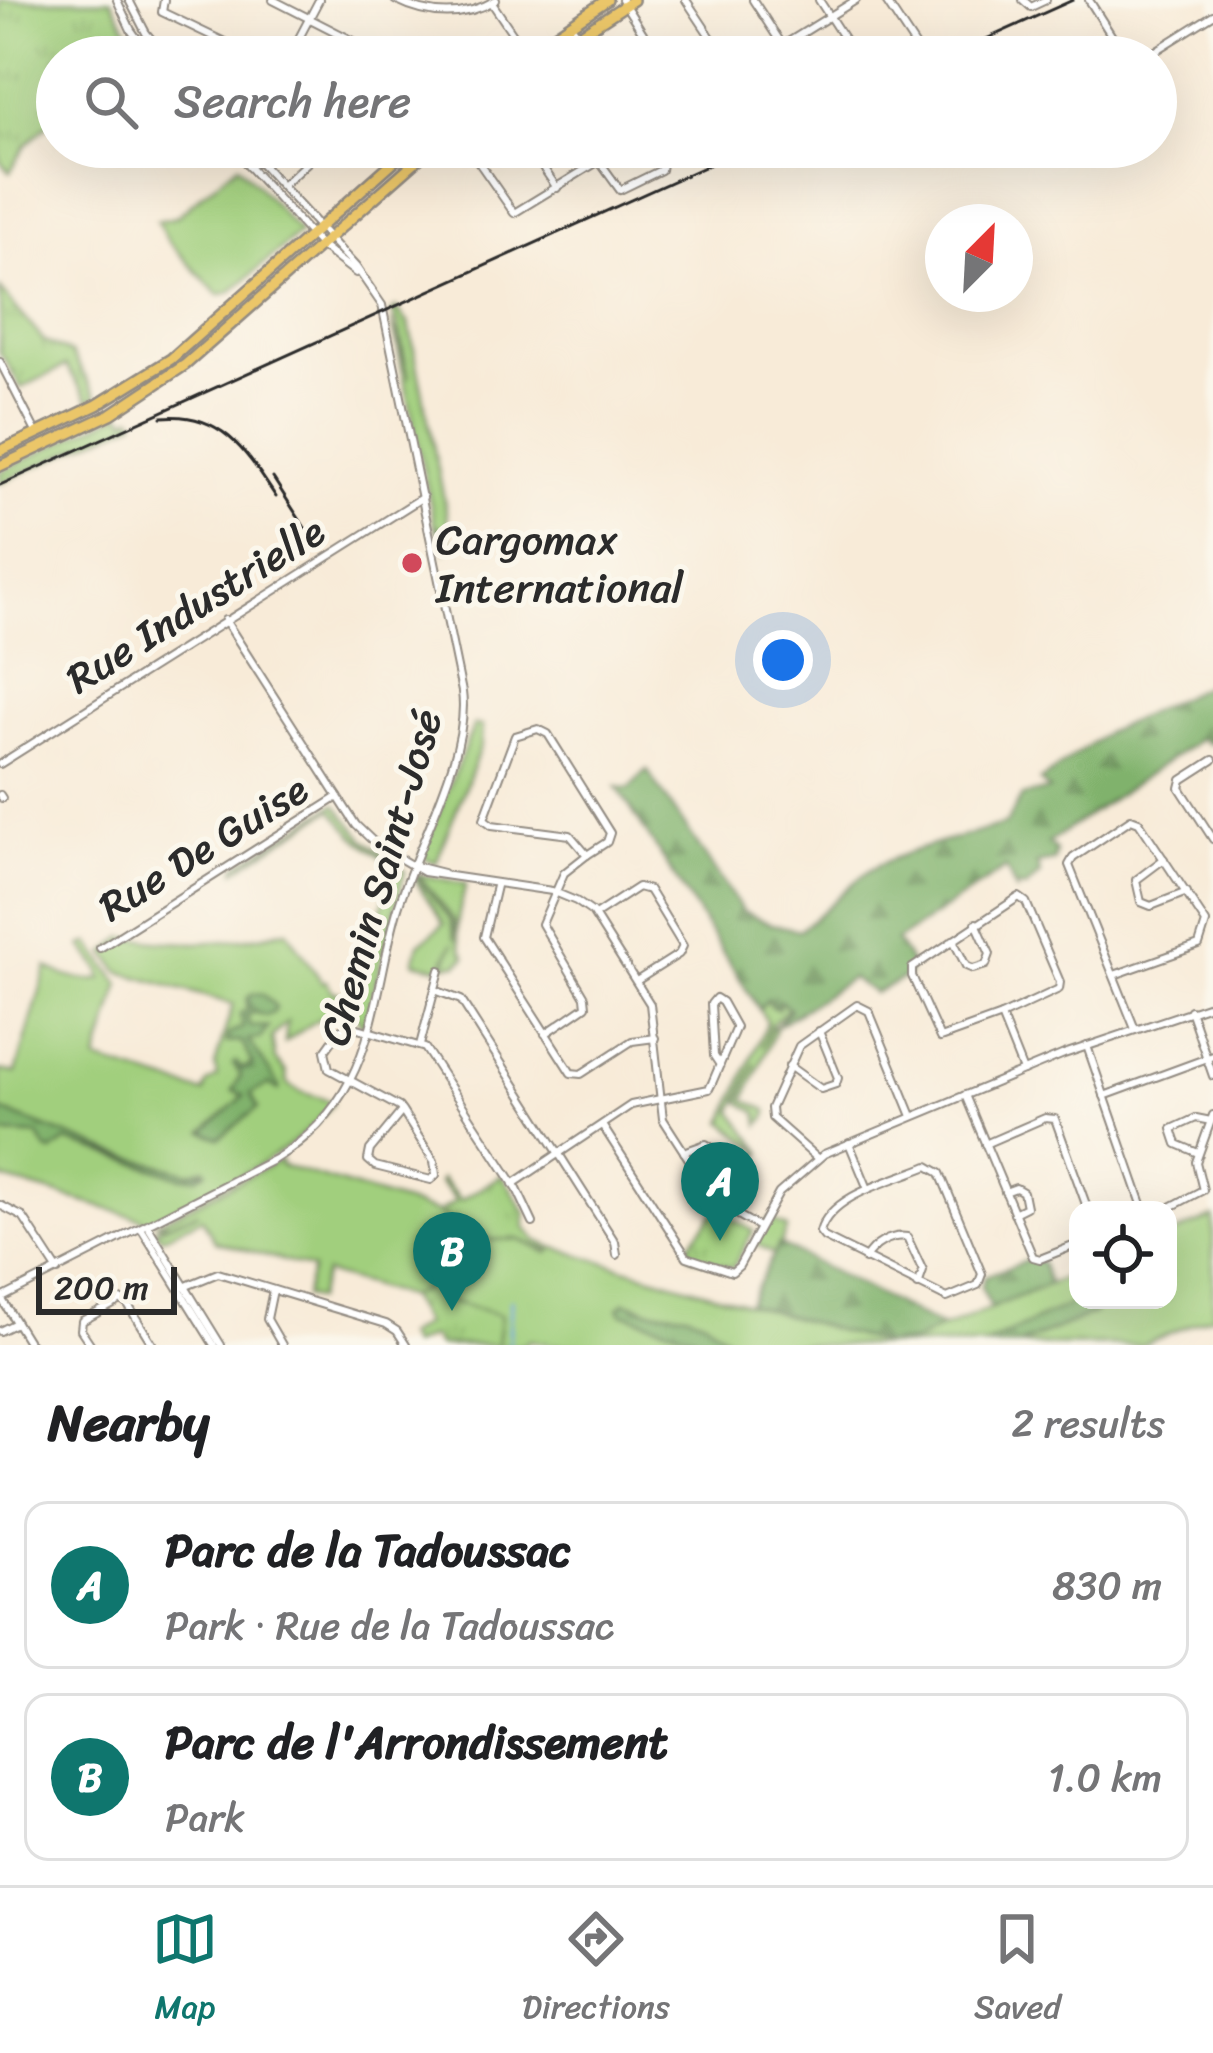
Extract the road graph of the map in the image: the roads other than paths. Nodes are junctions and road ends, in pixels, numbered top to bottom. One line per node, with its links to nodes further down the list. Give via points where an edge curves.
1 (117, 0): 22 (street)
2 (129, 0): 23 (street)
3 (164, 0): 24 (street, via 164,12)
4 (272, 0): 20 (street)
5 (319, 0): 20 (street)
6 (395, 0): 15 (street, via 443,14)
7 (607, 0): 21 (main road)
8 (686, 0): 31 (street)
9 (753, 0): 32 (street)
10 (819, 0): 19 (street)
11 (856, 0): 19 (street)
12 (885, 0): 35 (street)
13 (1046, 0): 17 (street)
14 (1089, 0): 36 (street)
15 (493, 1): 27 (street)
16 (626, 2): 29 (main road); 30 (street)
17 (1026, 3)
18 (1213, 15): 37 (street)
19 (830, 16): 33 (street); 34 (street)
20 (309, 19): 25 (street); 26 (street)
21 (570, 23): 28 (main road); 29 (street)
22 (135, 36)
23 (150, 36)
24 (213, 36)
25 (300, 36)
26 (343, 36)
27 (513, 36)
28 (552, 36)
29 (578, 36)
30 (646, 36)
31 (710, 36)
32 (776, 36)
33 (799, 36)
34 (843, 36)
35 (909, 36)
36 (1112, 36)
37 (1177, 38)
38 (250, 168): 50 (street)
39 (265, 168): 48 (street)
40 (301, 168): 48 (street)
41 (387, 168): 50 (main road)
42 (409, 168): 51 (main road)
43 (483, 168): 49 (street, via 517,213)
44 (544, 168): 49 (street)
45 (589, 168): 49 (street)
46 (604, 168): 47 (street, via 620,190)
47 (661, 168)
48 (281, 186): 50 (street)
49 (557, 188)
50 (316, 232): 51 (street, Chemin Saint-José); 52 (main road)
51 (325, 243): 53 (main road); 62 (street, Chemin Saint-José, via 384,311)
52 (254, 289): 53 (main road); 54 (main road)
53 (263, 298): 55 (main road)
54 (190, 344): 55 (main road); 57 (main road)
55 (200, 354): 58 (main road)
56 (0, 362): 59 (street)
57 (123, 391): 58 (main road); 59 (main road)
58 (130, 403): 61 (main road)
59 (37, 434): 60 (main road)
60 (0, 451)
61 (0, 466)
62 (423, 497): 63 (street, Rue Industrielle); 70 (street, Chemin Saint-José, via 464,709 458,747)
63 (226, 620): 65 (street, Rue Industrielle); 66 (street)
64 (1213, 760): 67 (street, via 1180,788)
65 (0, 764)
66 (338, 797): 70 (street, via 365,836); 77 (street, Rue De Guise)
67 (1213, 839)
68 (587, 855): 68 (street, via 609,831 546,732 516,734 486,822 570,835); 72 (street, via 566,870)
69 (1164, 859): 73 (street); 73 (street, via 1136,880 1141,902 1151,906); 79 (street, via 1131,819 1070,861)
70 (412, 866): 71 (street); 86 (street, Chemin Saint-José)
71 (496, 884): 72 (street); 88 (street, via 484,937)
72 (555, 892): 74 (street); 88 (street, via 543,930 586,1003)
73 (1187, 892): 79 (street, via 1206,921 1203,942)
74 (595, 915): 80 (street); 80 (street, via 638,886 649,890 683,946)
75 (976, 923): 76 (street); 76 (street, via 990,954 986,964 966,966); 84 (street, via 1023,899 1060,982 1054,994)
76 (952, 940): 84 (street, via 911,972 935,1033 946,1038)
77 (100, 948)
78 (440, 970): 81 (street)
79 (1114, 975): 85 (street)
80 (637, 980): 89 (street)
81 (435, 990): 90 (street); 109 (street, via 462,1001)
82 (1213, 1004): 83 (street)
83 (1190, 1010): 85 (street); 92 (street)
84 (1001, 1016): 95 (street)
85 (1136, 1029): 91 (street)
86 (368, 1031): 90 (street); 97 (street, Chemin Saint-José); 97 (street, via 344,1028 326,1049 328,1069)
87 (819, 1031): 94 (street); 94 (street, via 836,1084 821,1089); 102 (street, via 855,1006 867,1007)
88 (545, 1034): 89 (street, via 577,1075 632,1041)
89 (655, 1038): 100 (street)
90 (421, 1045): 112 (street)
91 (1087, 1046): 95 (street); 99 (street)
92 (1210, 1057): 96 (street); 99 (street)
93 (720, 1065): 93 (street, via 736,1025 716,998 710,1004); 100 (street, via 707,1090)
94 (789, 1066): 110 (street, via 770,1114)
95 (1023, 1071): 98 (street)
96 (1213, 1076)
97 (350, 1081): 101 (street); 121 (street, Chemin Saint-José, via 293,1147)
98 (965, 1095): 102 (street); 106 (street)
99 (1104, 1096): 116 (street)
100 (658, 1098): 104 (street); 107 (street)
101 (402, 1111): 101 (street, via 435,1163 431,1180 368,1160)
102 (912, 1116): 105 (street)
103 (1212, 1118): 108 (street); 108 (street, via 1172,1130 1176,1144)
104 (602, 1126): 109 (street); 122 (street, via 686,1255 736,1270)
105 (849, 1143): 110 (street); 113 (street)
106 (985, 1144): 114 (street); 115 (street, via 1055,1119)
107 (684, 1152): 111 (street); 111 (street, via 709,1144 720,1153)
108 (1198, 1153): 117 (street, via 1203,1192)
109 (560, 1155): 112 (street); 124 (street)
110 (817, 1158): 122 (street, via 782,1189)
111 (700, 1179): 122 (street, via 719,1206)
112 (513, 1184): 120 (street)
113 (868, 1191): 125 (street, via 837,1208 820,1230); 127 (street, via 928,1166 939,1170 982,1279 945,1298)
114 (1005, 1192): 119 (street); 119 (street, via 1023,1192 1026,1207)
115 (1085, 1201)
116 (1141, 1201)
117 (1177, 1204)
118 (0, 1205): 126 (street, via 23,1216)
119 (1014, 1213): 123 (street, via 1036,1259)
120 (533, 1223)
121 (144, 1226): 126 (street, Chemin Saint-José); 128 (street)
122 (759, 1227)
123 (1069, 1247)
124 (617, 1255)
125 (866, 1259): 127 (street); 127 (street, via 875,1246 907,1237 923,1271)
126 (58, 1270): 130 (street, Chemin Saint-José)
127 (918, 1286)
128 (182, 1288): 129 (street, via 215,1273); 136 (street)
129 (273, 1290): 137 (street, via 267,1319); 138 (street, via 389,1325)
130 (1, 1298): 131 (street)
131 (16, 1323): 132 (street); 133 (street)
132 (0, 1331)
133 (30, 1345)
134 (91, 1345): 135 (street, via 82,1321 121,1300)
135 (153, 1345)
136 (217, 1345)
137 (282, 1345)
138 (406, 1345)

